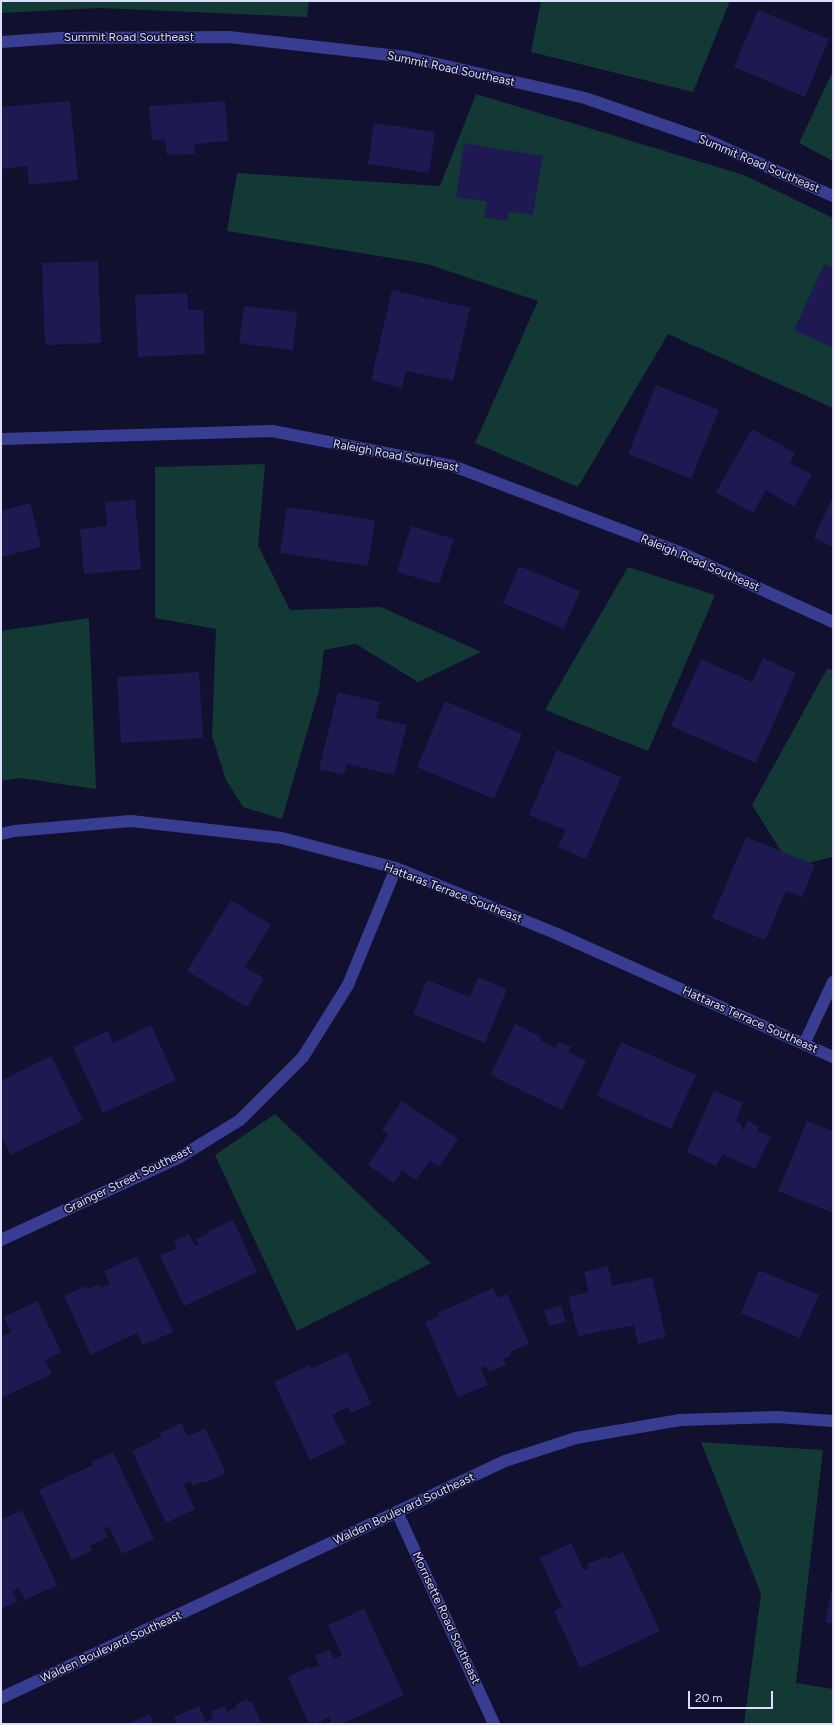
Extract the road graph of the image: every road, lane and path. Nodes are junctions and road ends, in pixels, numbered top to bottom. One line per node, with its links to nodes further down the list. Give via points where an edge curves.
1 (1, 42): 2 (street, Summit Road Southeast, via 59,38 229,37 406,57 585,98 709,141)
2 (833, 196)
3 (1, 439): 4 (street, Raleigh Road Southeast, via 272,431 453,466 677,551)
4 (833, 622)
5 (1, 834): 6 (street, Hattaras Terrace Southeast, via 131,821 282,838)
6 (396, 868): 8 (street, Hattaras Terrace Southeast, via 555,933); 10 (street, Grainger Street Southeast, via 348,985 303,1057 240,1120 180,1157)
7 (833, 982): 8 (street)
8 (804, 1044): 9 (street, Hattaras Terrace Southeast)
9 (833, 1057)
10 (1, 1240)
11 (833, 1421): 12 (street, Walden Boulevard Southeast, via 777,1417 680,1420 576,1438 505,1461)
12 (397, 1512): 13 (street, Walden Boulevard Southeast); 14 (street, Morrisette Road Southeast)
13 (1, 1698)
14 (494, 1724)

